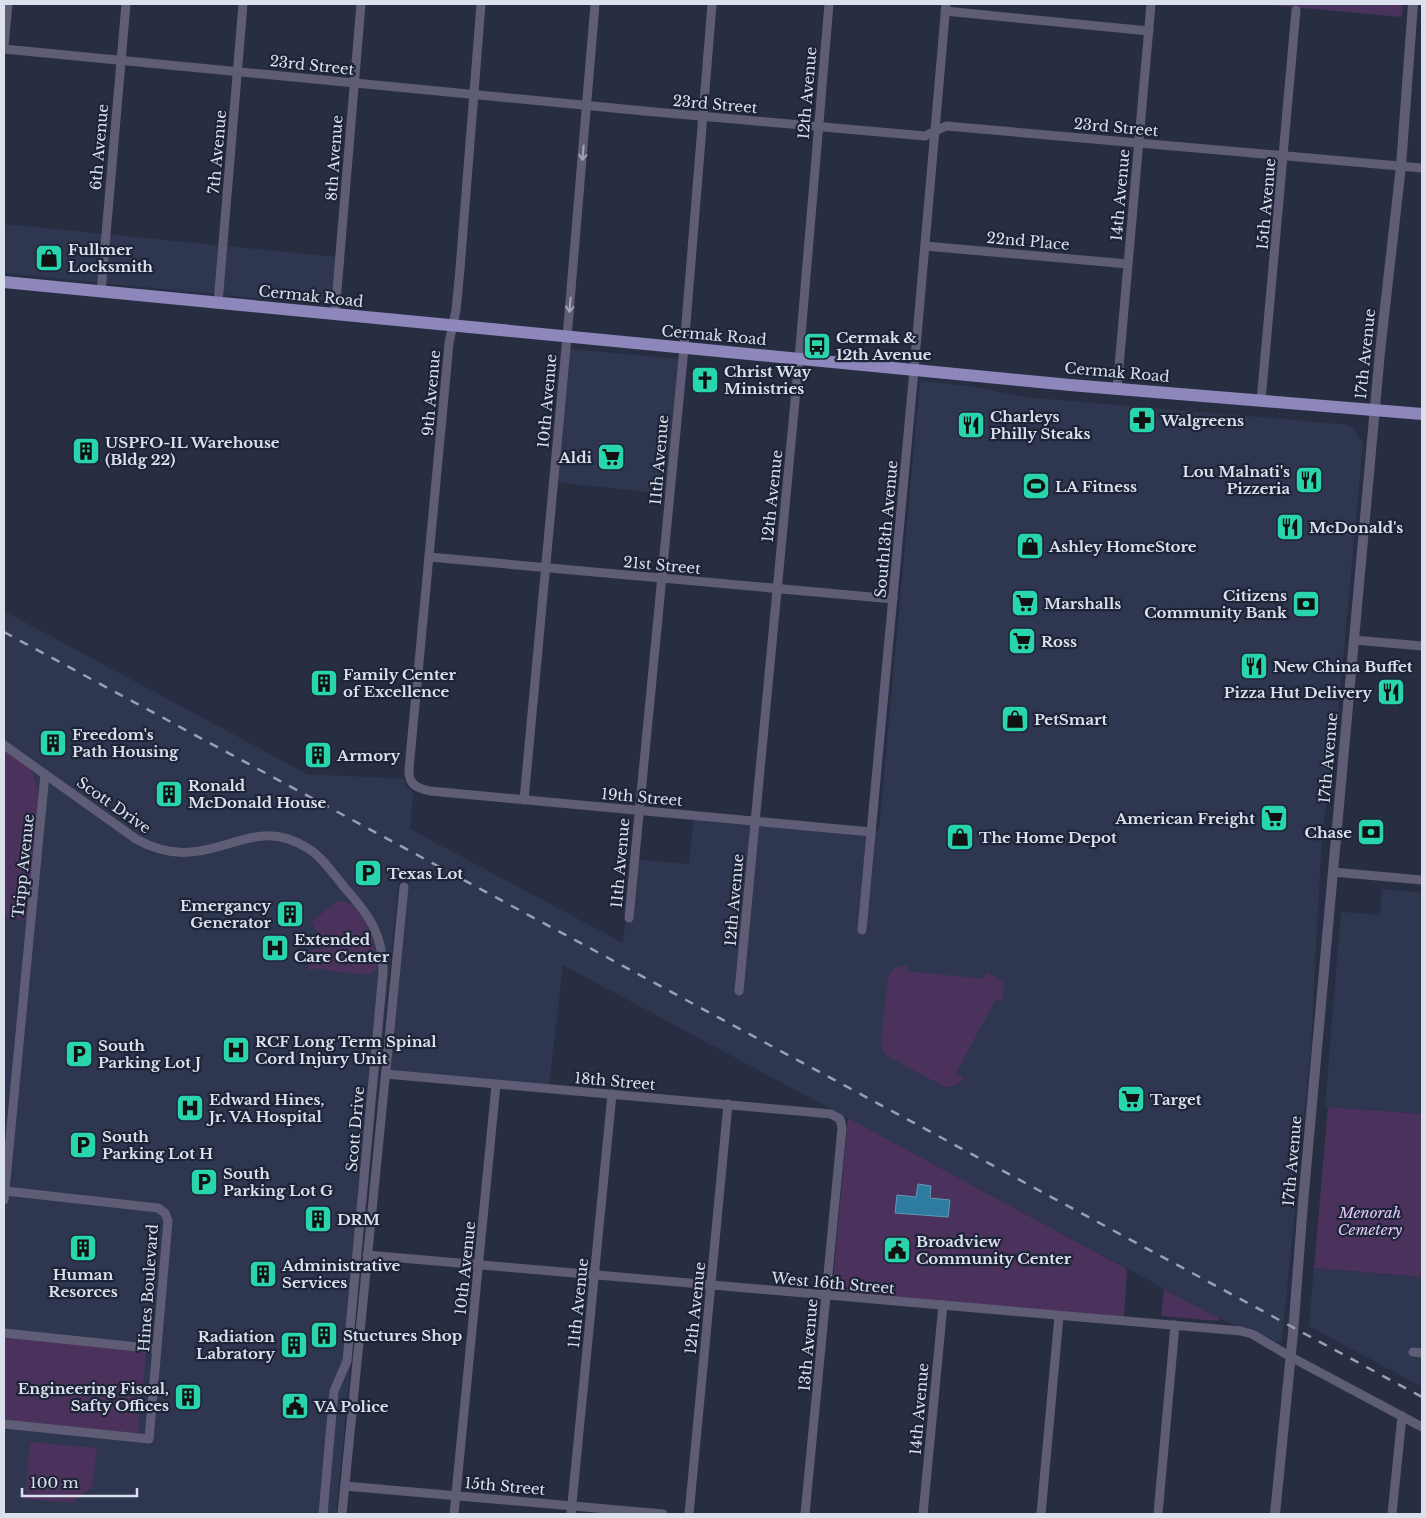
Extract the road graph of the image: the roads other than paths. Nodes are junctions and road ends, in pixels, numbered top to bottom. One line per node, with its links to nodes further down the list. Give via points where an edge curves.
1 (8, 4): 14 (street)
2 (126, 4): 15 (street, 6th Avenue)
3 (243, 4): 16 (street, 7th Avenue)
4 (361, 4): 17 (street, 8th Avenue)
5 (481, 4): 18 (street, 9th Avenue)
6 (595, 4): 19 (street, 10th Avenue)
7 (712, 4): 20 (street, 11th Avenue)
8 (829, 4): 21 (street, 12th Avenue)
9 (1151, 4): 13 (street, 14th Avenue)
10 (1413, 4): 25 (street, 17th Avenue)
11 (945, 7): 13 (street); 22 (street)
12 (1296, 10): 24 (street, 15th Avenue)
13 (1149, 31): 23 (street, 14th Avenue)
14 (4, 47): 15 (street, 23rd Street)
15 (121, 61): 16 (street, 23rd Street); 30 (street, 6th Avenue)
16 (237, 71): 17 (street, 23rd Street); 31 (street, 7th Avenue)
17 (354, 83): 18 (street, 23rd Street); 32 (street, 8th Avenue)
18 (474, 95): 19 (street, 23rd Street); 33 (street, 9th Avenue)
19 (587, 105): 20 (street, 23rd Street); 34 (street, 10th Avenue, one-way to 34)
20 (703, 117): 21 (street, 23rd Street); 35 (street, 11th Avenue)
21 (818, 126): 22 (street, 23rd Street, via 925,136); 36 (street, 12th Avenue)
22 (935, 131): 23 (street, 23rd Street, via 946,126); 27 (street, South13th Avenue)
23 (1138, 143): 24 (street, 23rd Street); 28 (street, 14th Avenue)
24 (1284, 157): 25 (street, 23rd Street); 39 (street, 15th Avenue)
25 (1401, 166): 26 (street, 23rd Street); 40 (street, 17th Avenue)
26 (1422, 168)
27 (925, 246): 28 (street, 22nd Place); 37 (street, South13th Avenue)
28 (1128, 264): 38 (street, 14th Avenue)
29 (4, 282): 30 (main road, Cermak Road)
30 (101, 292): 31 (main road, Cermak Road)
31 (218, 303): 32 (main road, Cermak Road)
32 (335, 314): 33 (main road, Cermak Road)
33 (453, 326): 34 (main road, Cermak Road); 42 (street, 9th Avenue)
34 (567, 336): 35 (main road, Cermak Road); 43 (street, 10th Avenue)
35 (684, 348): 36 (main road, Cermak Road); 44 (street, 11th Avenue)
36 (799, 359): 37 (main road, Cermak Road); 45 (street, 12th Avenue)
37 (914, 370): 38 (main road, Cermak Road); 46 (street, South13th Avenue)
38 (1117, 389): 39 (main road, Cermak Road)
39 (1261, 401): 40 (main road, Cermak Road)
40 (1375, 410): 41 (main road, Cermak Road); 47 (street, 17th Avenue)
41 (1422, 414)
42 (430, 557): 43 (street, 21st Street); 51 (street, 9th Avenue, via 408,769)
43 (545, 568): 44 (street, 21st Street); 52 (street, 10th Avenue)
44 (661, 579): 45 (street, 21st Street); 53 (street, 11th Avenue)
45 (776, 589): 46 (street, 21st Street); 54 (street, 12th Avenue)
46 (893, 599): 55 (street, South13th Avenue)
47 (1354, 640): 48 (street); 56 (street, 17th Avenue)
48 (1422, 646)
49 (4, 746): 50 (street, Scott Drive)
50 (46, 774): 67 (street, Tripp Avenue); 85 (street, Scott Drive, via 136,839 156,849 192,852 263,836 299,844 322,861 362,907 375,928 383,958 382,982 348,1361 334,1391)
51 (412, 784): 52 (street, 19th Street, via 430,791)
52 (524, 800): 53 (street, 19th Street)
53 (639, 810): 54 (street, 19th Street); 59 (street, 11th Avenue)
54 (755, 822): 55 (street, 19th Street); 61 (street, 12th Avenue)
55 (871, 832): 60 (street, South13th Avenue)
56 (1333, 872): 57 (street); 78 (street, 17th Avenue)
57 (1422, 880)
58 (404, 887): 62 (street)
59 (629, 918)
60 (862, 930)
61 (739, 991)
62 (386, 1074): 63 (street, 18th Street); 68 (street)
63 (496, 1085): 64 (street, 18th Street); 69 (street, 10th Avenue)
64 (612, 1094): 65 (street, 18th Street); 70 (street, 11th Avenue)
65 (728, 1104): 66 (street, 18th Street, via 832,1114); 71 (street, 12th Avenue)
66 (840, 1118): 72 (street, 13th Avenue, via 842,1128)
67 (4, 1196): 77 (street, Hines Boulevard, via 157,1208 165,1213 167,1226)
68 (367, 1255): 69 (street, West 16th Street); 82 (street)
69 (479, 1265): 70 (street, West 16th Street); 83 (street, 10th Avenue)
70 (595, 1276): 71 (street, West 16th Street); 84 (street, 11th Avenue)
71 (711, 1286): 72 (street, West 16th Street); 89 (street, 12th Avenue)
72 (826, 1296): 73 (street, West 16th Street); 90 (street, 13th Avenue)
73 (943, 1305): 74 (street, West 16th Street); 91 (street, 14th Avenue)
74 (1059, 1316): 75 (street, West 16th Street); 92 (street)
75 (1175, 1326): 78 (street, West 16th Street, via 1241,1331); 93 (street)
76 (4, 1333): 77 (street)
77 (157, 1349): 80 (street, Hines Boulevard, via 149,1439)
78 (1291, 1357): 79 (street, West 16th Street); 94 (street, 17th Avenue)
79 (1402, 1416): 81 (street, West 16th Street); 95 (street)
80 (4, 1424)
81 (1422, 1427)
82 (345, 1486): 83 (street, 15th Street); 86 (street)
83 (456, 1496): 84 (street, 15th Street); 87 (street, 10th Avenue)
84 (572, 1510): 88 (street, 15th Street)
85 (323, 1514)
86 (342, 1514)
87 (454, 1514)
88 (663, 1514)
89 (688, 1514)
90 (806, 1514)
91 (923, 1514)
92 (1041, 1514)
93 (1158, 1514)
94 (1275, 1514)
95 (1392, 1514)

